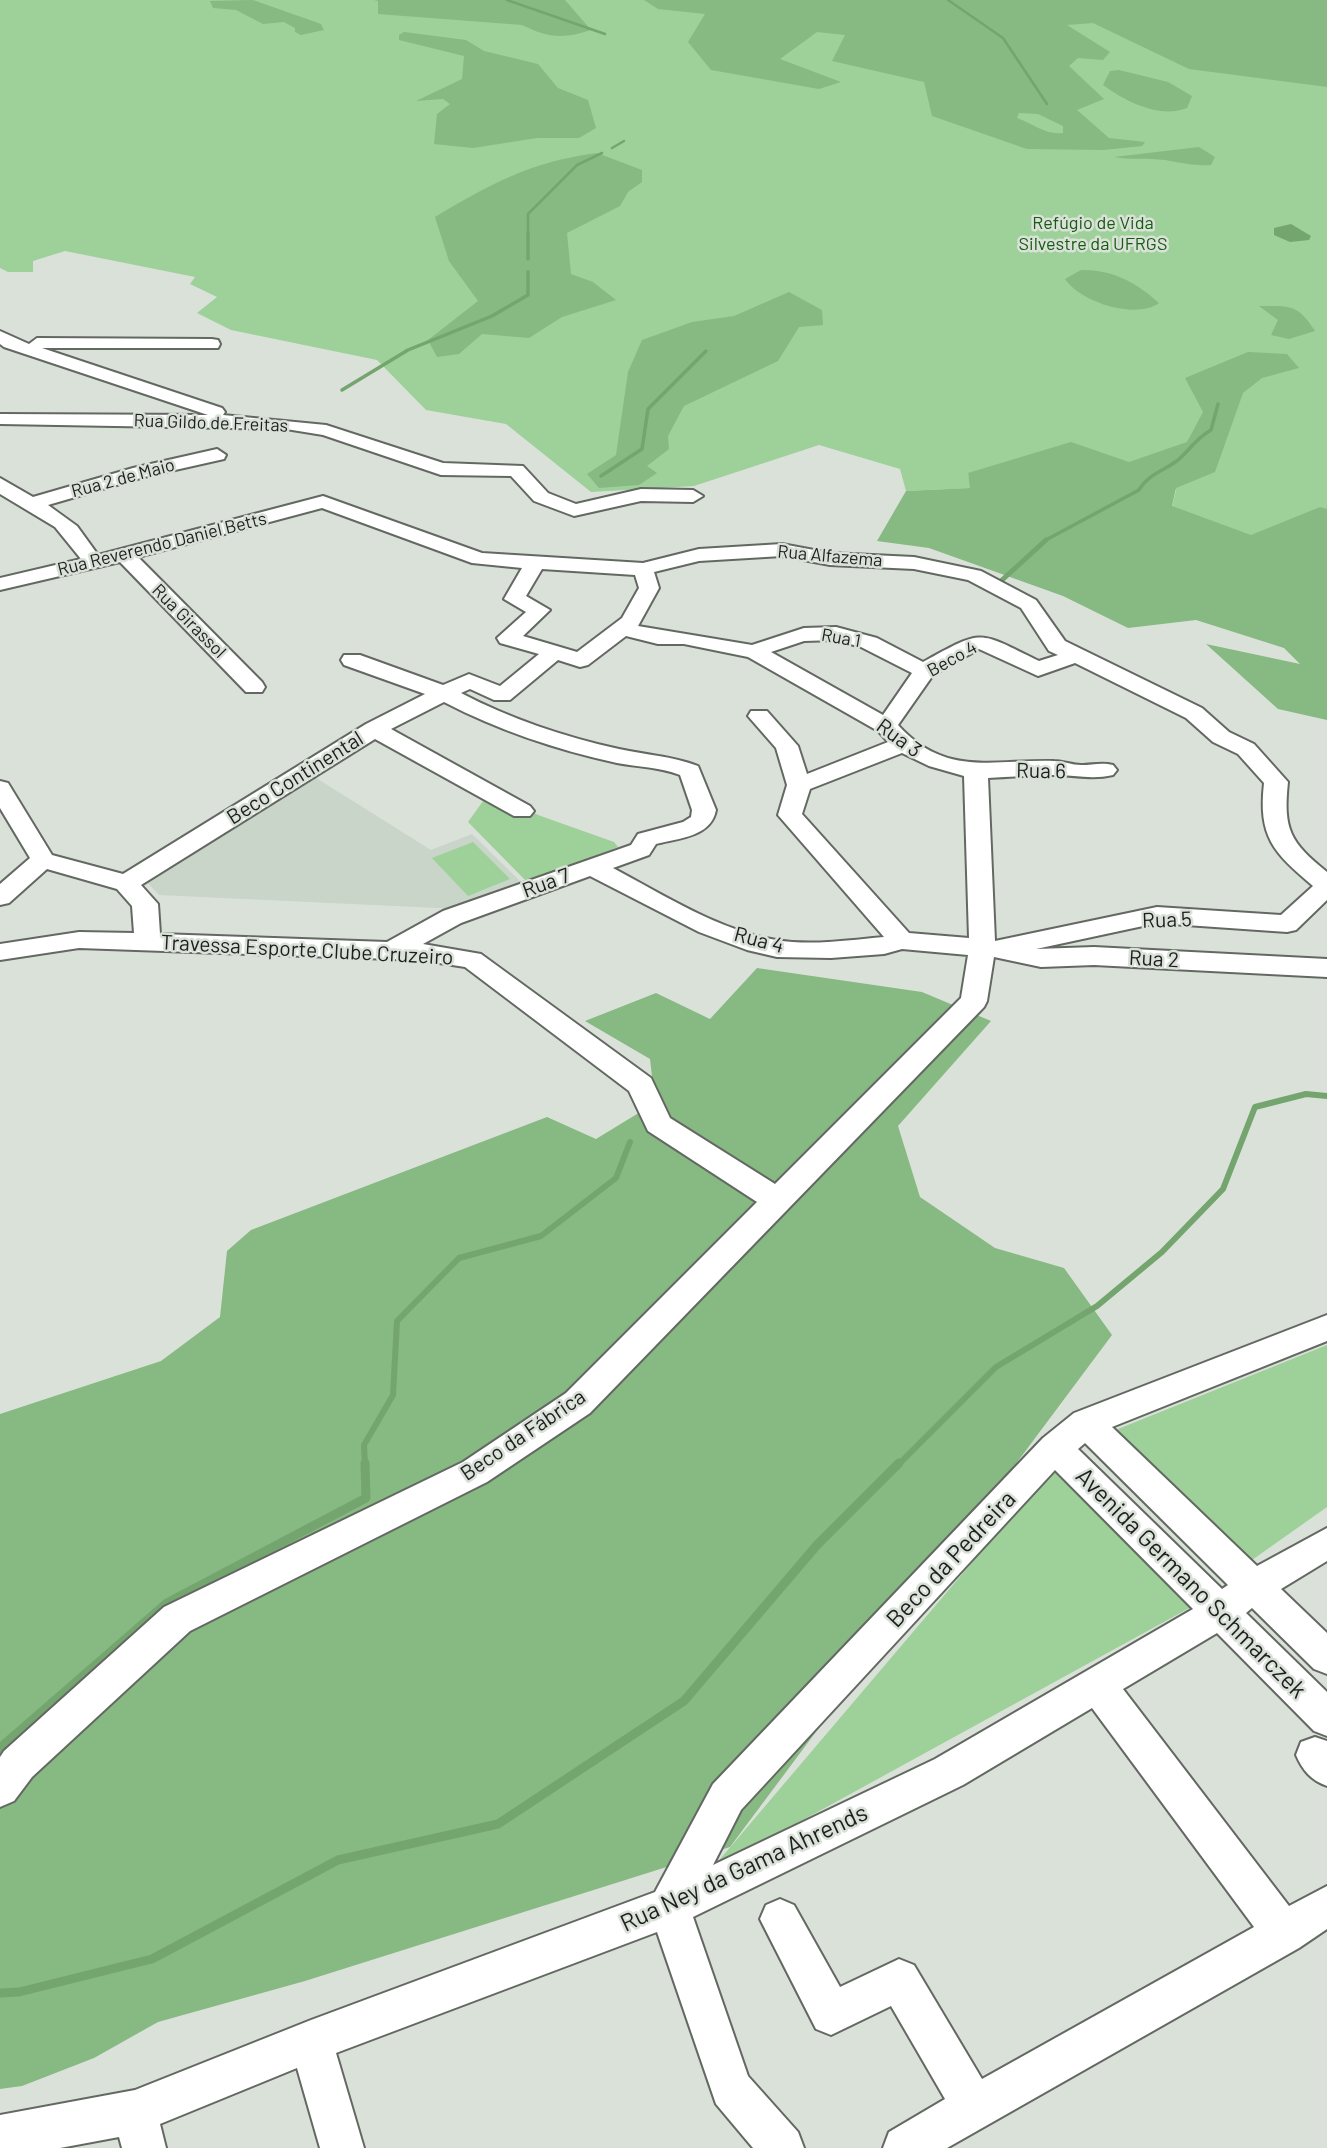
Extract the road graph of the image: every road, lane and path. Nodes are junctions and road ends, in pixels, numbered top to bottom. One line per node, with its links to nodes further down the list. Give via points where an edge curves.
1 (5, 339): 2 (street); 4 (street)
2 (212, 344)
3 (0, 419): 4 (street, Rua Gildo de Freitas)
4 (242, 421): 7 (street, Rua Gildo de Freitas, via 326,430 441,469 516,470 541,497 574,510 641,495)
5 (217, 455): 9 (street, Rua 2 de Maio)
6 (0, 484): 9 (street)
7 (693, 496)
8 (323, 502): 10 (street, Rua Reverendo Daniel Betts); 12 (street, Rua Alfazema, via 479,559)
9 (30, 504): 11 (street, via 69,529)
10 (124, 555): 11 (street, Rua Reverendo Daniel Betts); 21 (street, Rua Girassol)
11 (93, 562): 14 (street, Rua Reverendo Daniel Betts)
12 (536, 562): 13 (street, Rua Alfazema); 16 (street, via 514,599 540,610 508,638)
13 (643, 569): 15 (street, via 649,588); 18 (street, Rua Alfazema, via 699,555 782,550 975,575 1029,604 1057,646)
14 (0, 584)
15 (622, 628): 16 (street, via 580,660); 17 (street, Rua 3)
16 (555, 652): 22 (street, Beco Continental, via 502,695 469,681)
17 (755, 652): 20 (street, Rua 1, via 782,637 836,634 887,650); 24 (street, Rua 3)
18 (1077, 655): 20 (street, Beco 4, via 1038,669 978,642); 35 (street, Rua Alfazema, via 1194,713 1221,737 1246,749 1276,782 1273,821 1277,832 1287,848)
19 (352, 660): 22 (street)
20 (925, 670): 24 (street, Beco 4)
21 (254, 687)
22 (446, 694): 25 (street, Beco Continental); 33 (street, Rua 7, via 499,722 690,771 704,810 702,820 647,839 640,850)
23 (759, 716): 29 (street, via 787,746)
24 (886, 726): 26 (street, Rua 3)
25 (374, 729): 31 (street); 34 (street, Beco Continental)
26 (902, 745): 28 (street, Rua 3, via 930,760); 29 (street)
27 (1105, 770): 28 (street, Rua 6)
28 (976, 772): 39 (street)
29 (799, 785): 38 (street, via 790,815)
30 (0, 788): 32 (street)
31 (522, 811)
32 (43, 860): 34 (street); 36 (street)
33 (592, 867): 38 (street, Rua 4, via 741,939 778,950); 41 (street, Rua 7, via 452,917)
34 (126, 883): 37 (street, via 145,904)
35 (1327, 885): 39 (street, Rua 5, via 1287,924 1157,915)
36 (0, 897)
37 (148, 942): 40 (street, Travessa Esporte Clube Cruzeiro, via 79,940); 41 (street, Travessa Esporte Clube Cruzeiro)
38 (901, 942): 39 (street, Rua 4)
39 (988, 948): 42 (street, Rua 2, via 1041,958 1094,956); 43 (street, Beco da Fábrica, via 974,1001)
40 (0, 952)
41 (389, 952): 43 (street, Travessa Esporte Clube Cruzeiro, via 472,960 641,1085 658,1124)
42 (1327, 968)
43 (778, 1201): 53 (street, Beco da Fábrica, via 578,1403 475,1472 177,1619 18,1764)
44 (1327, 1328): 45 (street, Beco da Pedreira)
45 (1086, 1423): 46 (street, Beco da Pedreira); 48 (street, Avenida Germano Schmarczek)
46 (1055, 1448): 49 (street, Avenida Germano Schmarczek); 55 (street, Beco da Pedreira, via 727,1797)
47 (1327, 1543): 48 (street, Rua Ney da Gama Ahrends)
48 (1254, 1586): 49 (street, Rua Ney da Gama Ahrends); 50 (street, Avenida Germano Schmarczek)
49 (1220, 1612): 51 (street, Rua Ney da Gama Ahrends); 52 (street, Avenida Germano Schmarczek)
50 (1327, 1657)
51 (1097, 1684): 55 (street, Rua Ney da Gama Ahrends, via 949,1772); 57 (street)
52 (1327, 1718)
53 (0, 1788)
54 (1327, 1906): 57 (street)
55 (669, 1907): 58 (street, Rua Ney da Gama Ahrends); 63 (street, via 731,2090)
56 (780, 1919): 59 (street, via 831,2014 899,1980)
57 (1284, 1933): 59 (street)
58 (311, 2041): 60 (street, Rua Ney da Gama Ahrends); 62 (street)
59 (974, 2107): 64 (street)
60 (139, 2130): 61 (street, Rua Ney da Gama Ahrends)
61 (0, 2137)
62 (342, 2148)
63 (782, 2148)
64 (905, 2148)

